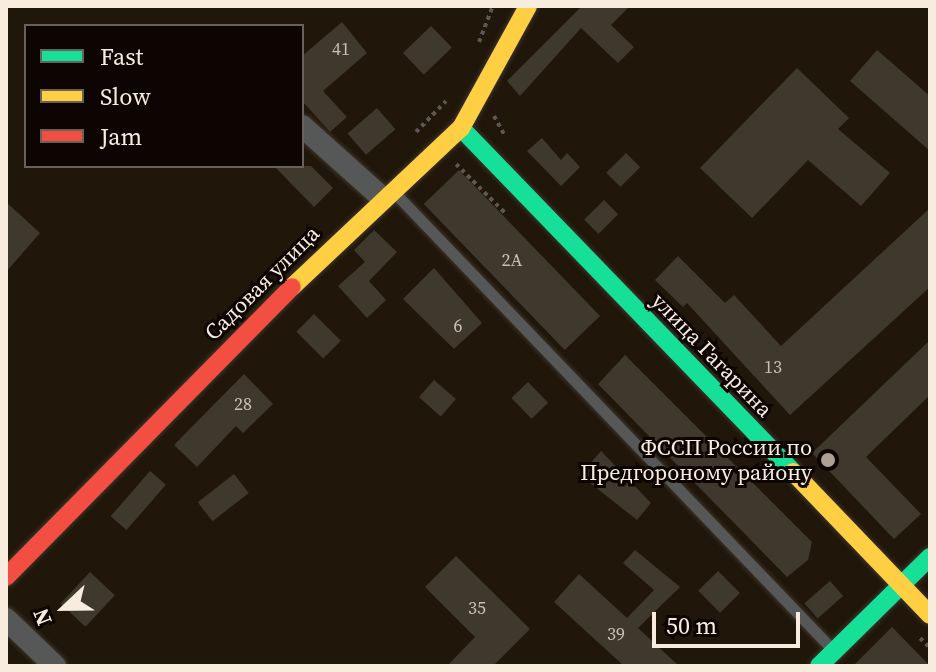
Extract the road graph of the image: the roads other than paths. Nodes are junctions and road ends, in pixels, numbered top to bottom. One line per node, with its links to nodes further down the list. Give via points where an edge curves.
1 (528, 6): 3 (street, Садовая улица)
2 (304, 128): 4 (street)
3 (461, 128): 4 (street, Садовая улица); 7 (street, улица Гагарина)
4 (386, 193): 6 (street, Садовая улица); 10 (lane)
5 (930, 557): 7 (street)
6 (6, 577)
7 (901, 586): 8 (street, улица Гагарина); 10 (street)
8 (930, 615)
9 (6, 619): 11 (street)
10 (834, 651): 12 (street)
11 (55, 666)
12 (819, 666)

